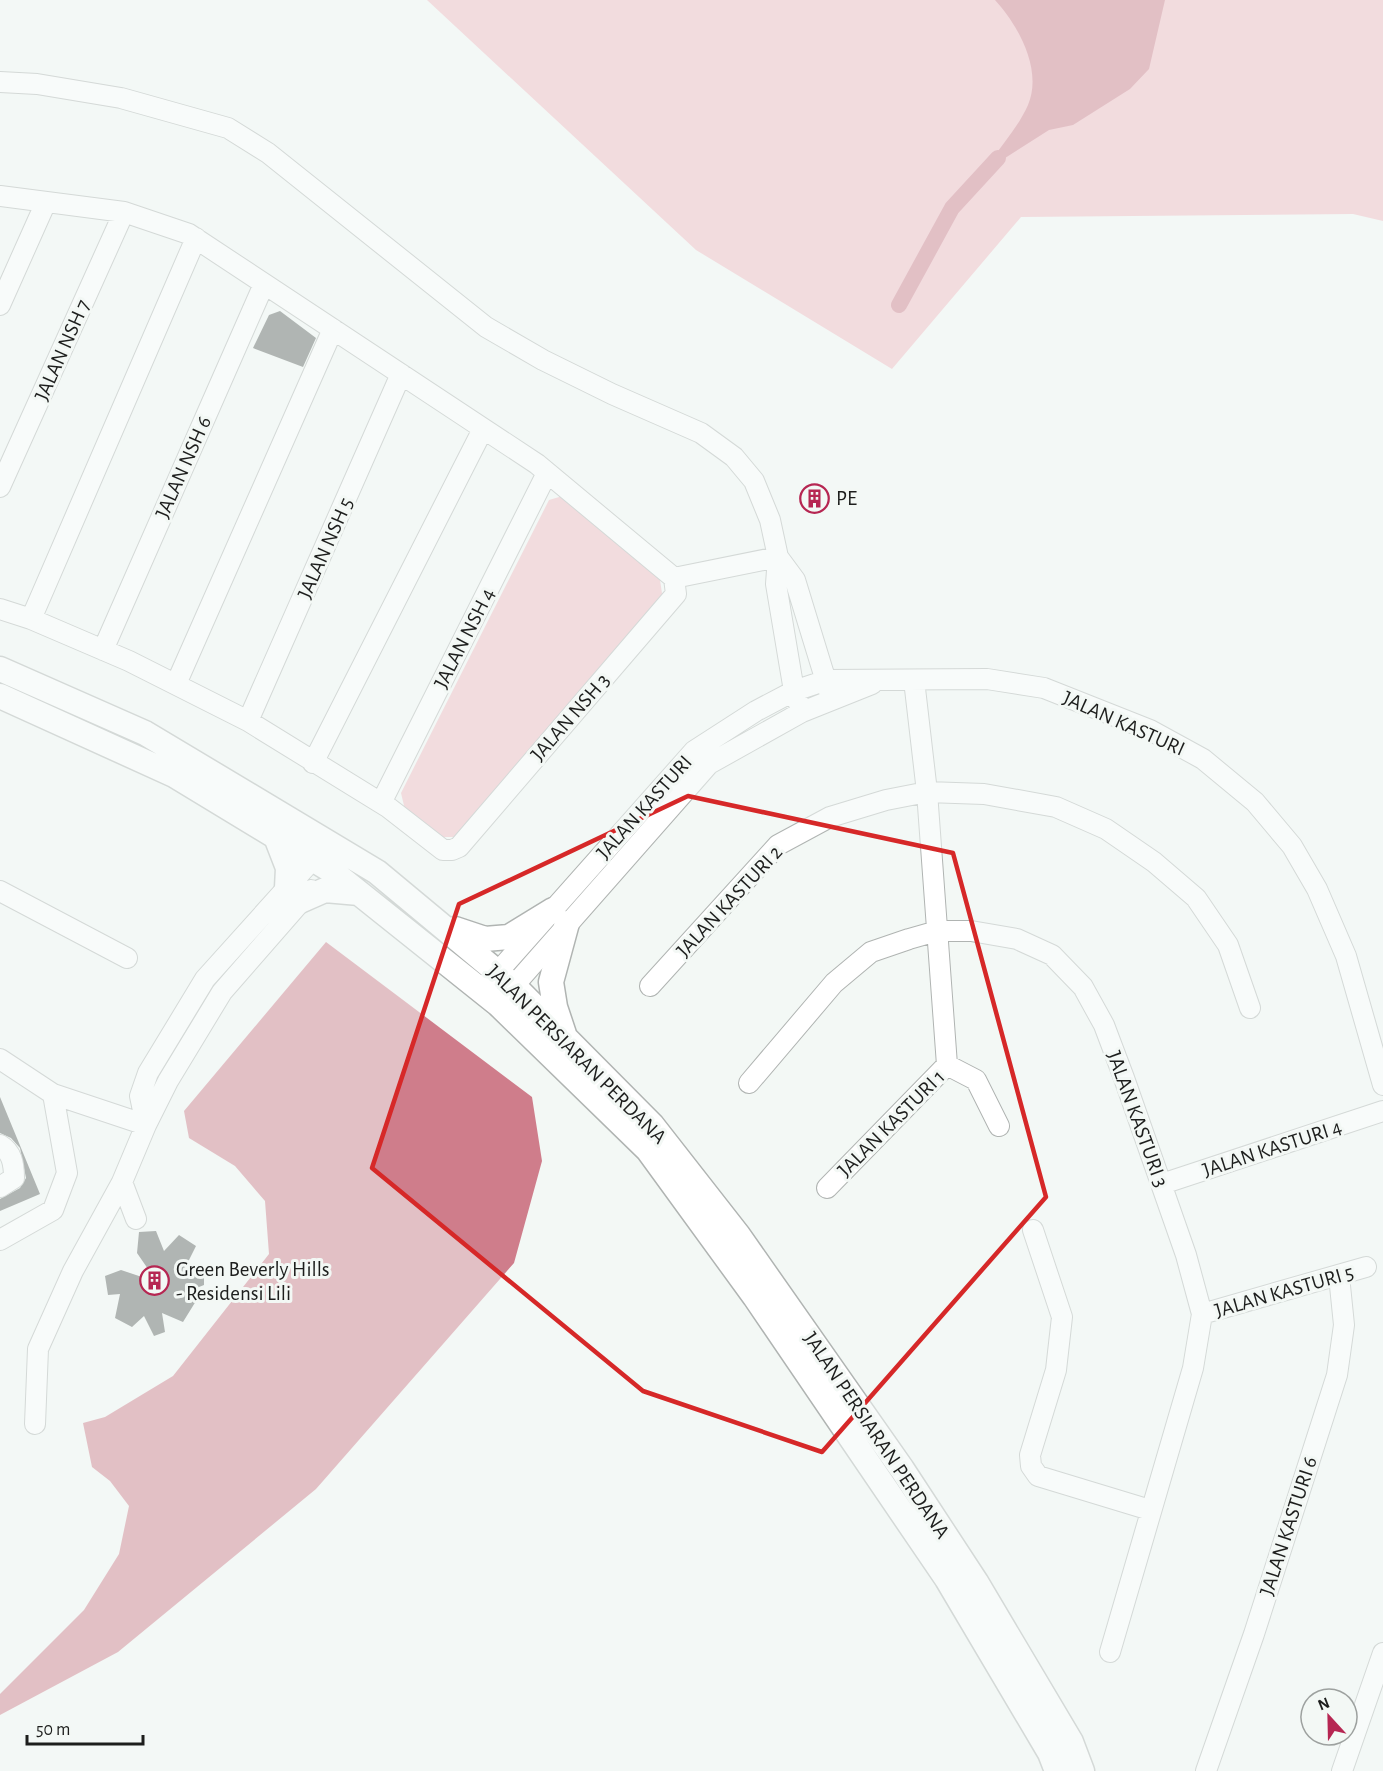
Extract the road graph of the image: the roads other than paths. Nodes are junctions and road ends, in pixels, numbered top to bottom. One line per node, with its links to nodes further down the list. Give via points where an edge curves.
1 (0, 82): 13 (street, via 121,98 228,128 268,153 486,327 612,394 701,432 734,457 754,481 770,520)
2 (0, 196): 3 (street)
3 (46, 202): 4 (street); 7 (street)
4 (124, 212): 5 (street); 12 (street, JALAN NSH 7)
5 (196, 238): 6 (street); 16 (street)
6 (264, 284): 8 (street); 17 (street, JALAN NSH 6)
7 (0, 305)
8 (333, 329): 9 (street); 22 (street)
9 (401, 375): 10 (street); 27 (street, JALAN NSH 5)
10 (483, 429): 11 (street); 28 (street)
11 (547, 473): 14 (street); 30 (street, JALAN NSH 4)
12 (0, 487)
13 (778, 557): 14 (street); 19 (street, via 795,580); 23 (street, via 776,584)
14 (674, 578): 30 (street, JALAN NSH 3, via 676,594 459,847 443,850)
15 (0, 609): 16 (street)
16 (31, 619): 17 (street)
17 (103, 650): 22 (street)
18 (0, 669): 32 (main road, JALAN PERSIARAN PERDANA, via 145,733)
19 (827, 680): 21 (street, JALAN KASTURI); 23 (street, JALAN KASTURI); 25 (street)
20 (914, 680): 21 (street, JALAN KASTURI); 29 (street); 47 (street, JALAN KASTURI, via 987,679 1044,688 1150,730 1203,759 1255,802 1293,846 1317,889 1346,956)
21 (880, 681): 25 (street, JALAN KASTURI)
22 (176, 684): 27 (street)
23 (794, 691): 26 (street); 36 (street, JALAN KASTURI, via 694,751)
24 (0, 696): 31 (main road, JALAN PERSIARAN PERDANA, via 174,775)
25 (832, 701): 26 (street, JALAN KASTURI)
26 (802, 712): 36 (street, JALAN KASTURI, via 709,764)
27 (248, 721): 28 (street)
28 (313, 763): 30 (street)
29 (927, 792): 38 (street); 40 (street, JALAN KASTURI 2, via 830,817 778,845); 42 (street, JALAN KASTURI 2, via 984,794 1056,807 1106,829 1154,862 1196,898 1228,945)
30 (381, 803)
31 (276, 837): 32 (main road, JALAN PERSIARAN PERDANA); 35 (main road)
32 (329, 856): 34 (main road, JALAN PERSIARAN PERDANA); 35 (street); 37 (main road, JALAN PERSIARAN PERDANA, via 377,872)
33 (0, 891): 39 (street)
34 (359, 893): 35 (main road, via 325,890); 41 (main road, JALAN PERSIARAN PERDANA)
35 (294, 894): 50 (street, via 205,979 148,1072 140,1096)
36 (560, 916): 37 (main road, via 509,937 486,939); 41 (street, JALAN KASTURI); 43 (main road, via 551,982)
37 (446, 928): 41 (main road, JALAN PERSIARAN PERDANA)
38 (937, 931): 45 (street); 46 (street, JALAN KASTURI 3, via 871,952 834,983); 54 (street, JALAN KASTURI 3, via 971,931 1017,939 1052,955 1083,987 1104,1025)
39 (128, 958)
40 (650, 986)
41 (498, 988): 43 (main road, JALAN PERSIARAN PERDANA); 67 (main road, JALAN PERSIARAN PERDANA, via 648,1150 715,1242 947,1579)
42 (1250, 1008)
43 (565, 1039): 68 (main road, JALAN PERSIARAN PERDANA, via 652,1125 765,1274 976,1582 1071,1742)
44 (0, 1059): 48 (street)
45 (947, 1065): 51 (street, JALAN KASTURI 1, via 976,1080); 56 (street, JALAN KASTURI 1)
46 (749, 1083)
47 (1383, 1085)
48 (53, 1094): 50 (street); 59 (street, via 67,1173 53,1210)
49 (1383, 1111): 54 (street, JALAN KASTURI 4)
50 (146, 1125): 53 (street)
51 (999, 1126)
52 (0, 1145): 55 (street, via 10,1155 14,1178)
53 (122, 1182): 57 (street); 63 (street, via 73,1271 38,1348)
54 (1162, 1184): 62 (street, JALAN KASTURI 3)
55 (0, 1187)
56 (827, 1188)
57 (136, 1219)
58 (1033, 1230): 64 (street, via 1062,1317 1056,1370 1030,1455 1031,1466 1038,1476)
59 (0, 1240)
60 (1366, 1267): 61 (street, JALAN KASTURI 5)
61 (1339, 1276): 62 (street, JALAN KASTURI 5); 69 (street, JALAN KASTURI 6, via 1344,1325 1337,1376)
62 (1203, 1314): 64 (street, JALAN KASTURI 3, via 1193,1368)
63 (35, 1424)
64 (1150, 1510): 65 (street, JALAN KASTURI 3)
65 (1110, 1652)
66 (1383, 1653): 70 (street)
67 (1057, 1771)
68 (1082, 1771)
69 (1206, 1771)
70 (1342, 1771)

